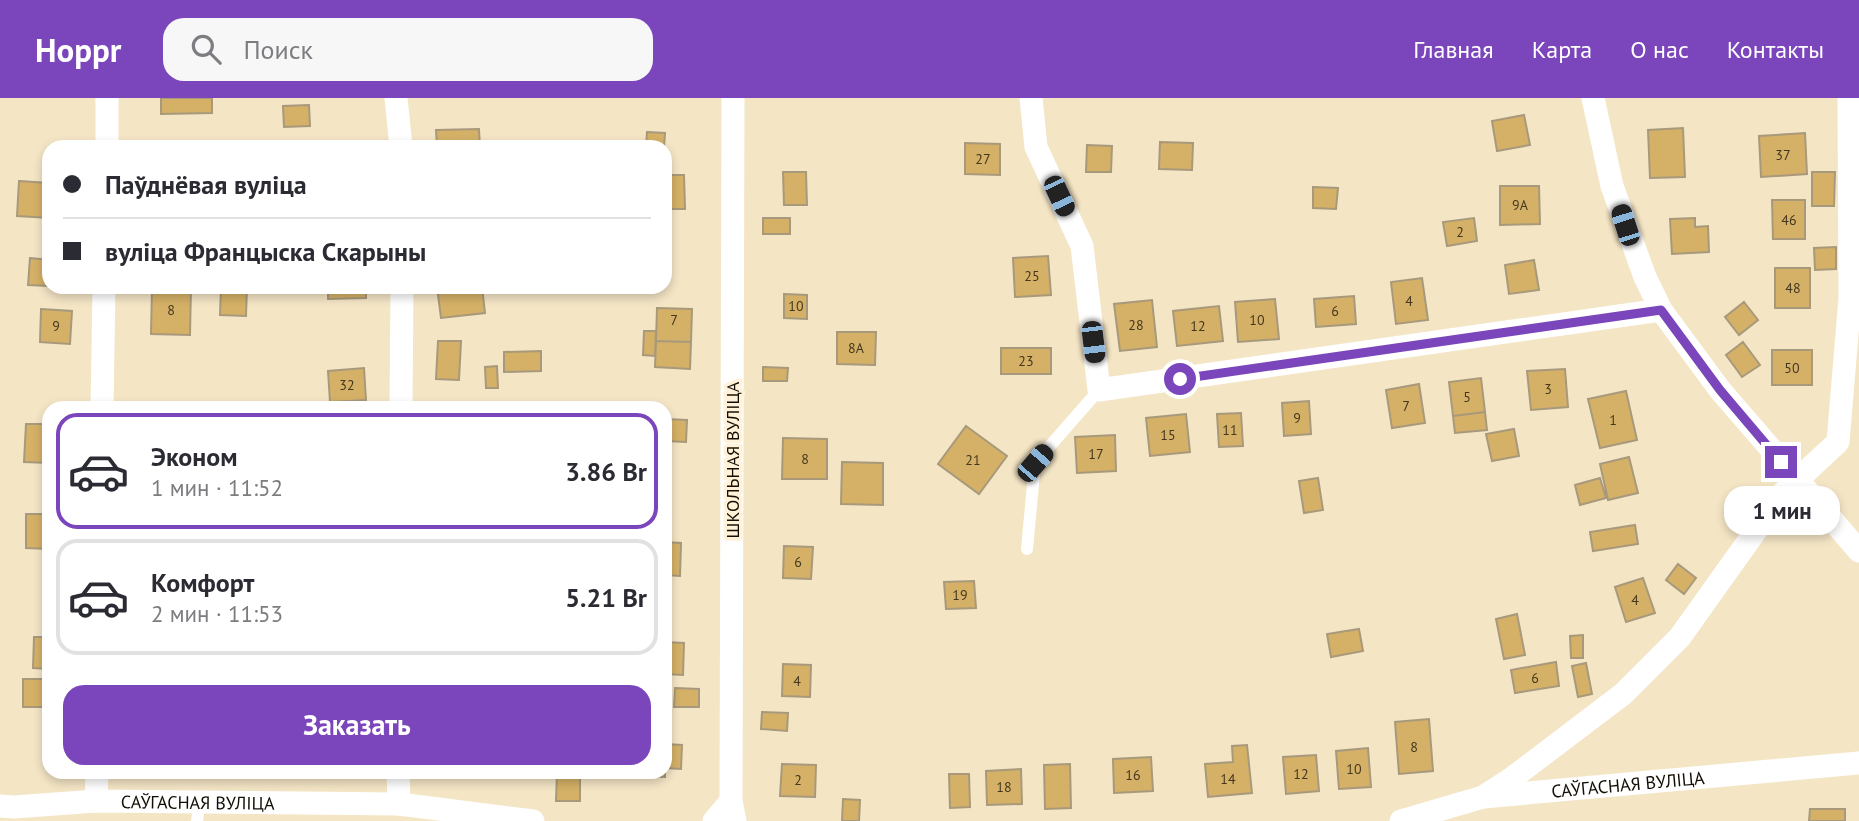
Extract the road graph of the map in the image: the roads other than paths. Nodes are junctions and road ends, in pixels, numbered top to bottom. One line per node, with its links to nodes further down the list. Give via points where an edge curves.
1 (107, 98): 7 (street)
2 (396, 98): 8 (street)
3 (733, 98): 27 (street, ШКОЛЬНАЯ ВУЛІЦА)
4 (1031, 98): 13 (street, via 1036,146 1082,246)
5 (1593, 98): 12 (street, via 1612,186 1644,278)
6 (1849, 98): 11 (street)
7 (107, 140)
8 (400, 140)
9 (104, 294): 14 (street)
10 (402, 294): 15 (street)
11 (1855, 298): 16 (street)
12 (1661, 310): 13 (street); 17 (street)
13 (1099, 390): 18 (lane, via 1035,463)
14 (103, 401)
15 (401, 401)
16 (1849, 442): 17 (street)
17 (1796, 481): 19 (street); 23 (street, via 1680,637 1623,694)
18 (1027, 549)
19 (1859, 551)
20 (1859, 763): 23 (street, САЎГАСНАЯ ВУЛІЦА)
21 (97, 779): 24 (street)
22 (398, 779): 28 (street)
23 (1483, 797): 31 (street, САЎГАСНАЯ ВУЛІЦА)
24 (96, 801): 25 (street, САЎГАСНАЯ ВУЛІЦА); 26 (street, САЎГАСНАЯ ВУЛІЦА)
25 (6, 811)
26 (199, 811): 28 (street, САЎГАСНАЯ ВУЛІЦА)
27 (733, 811): 30 (street)
28 (396, 813): 29 (street, САЎГАСНАЯ ВУЛІЦА)
29 (533, 821)
30 (714, 821)
31 (1401, 821)

